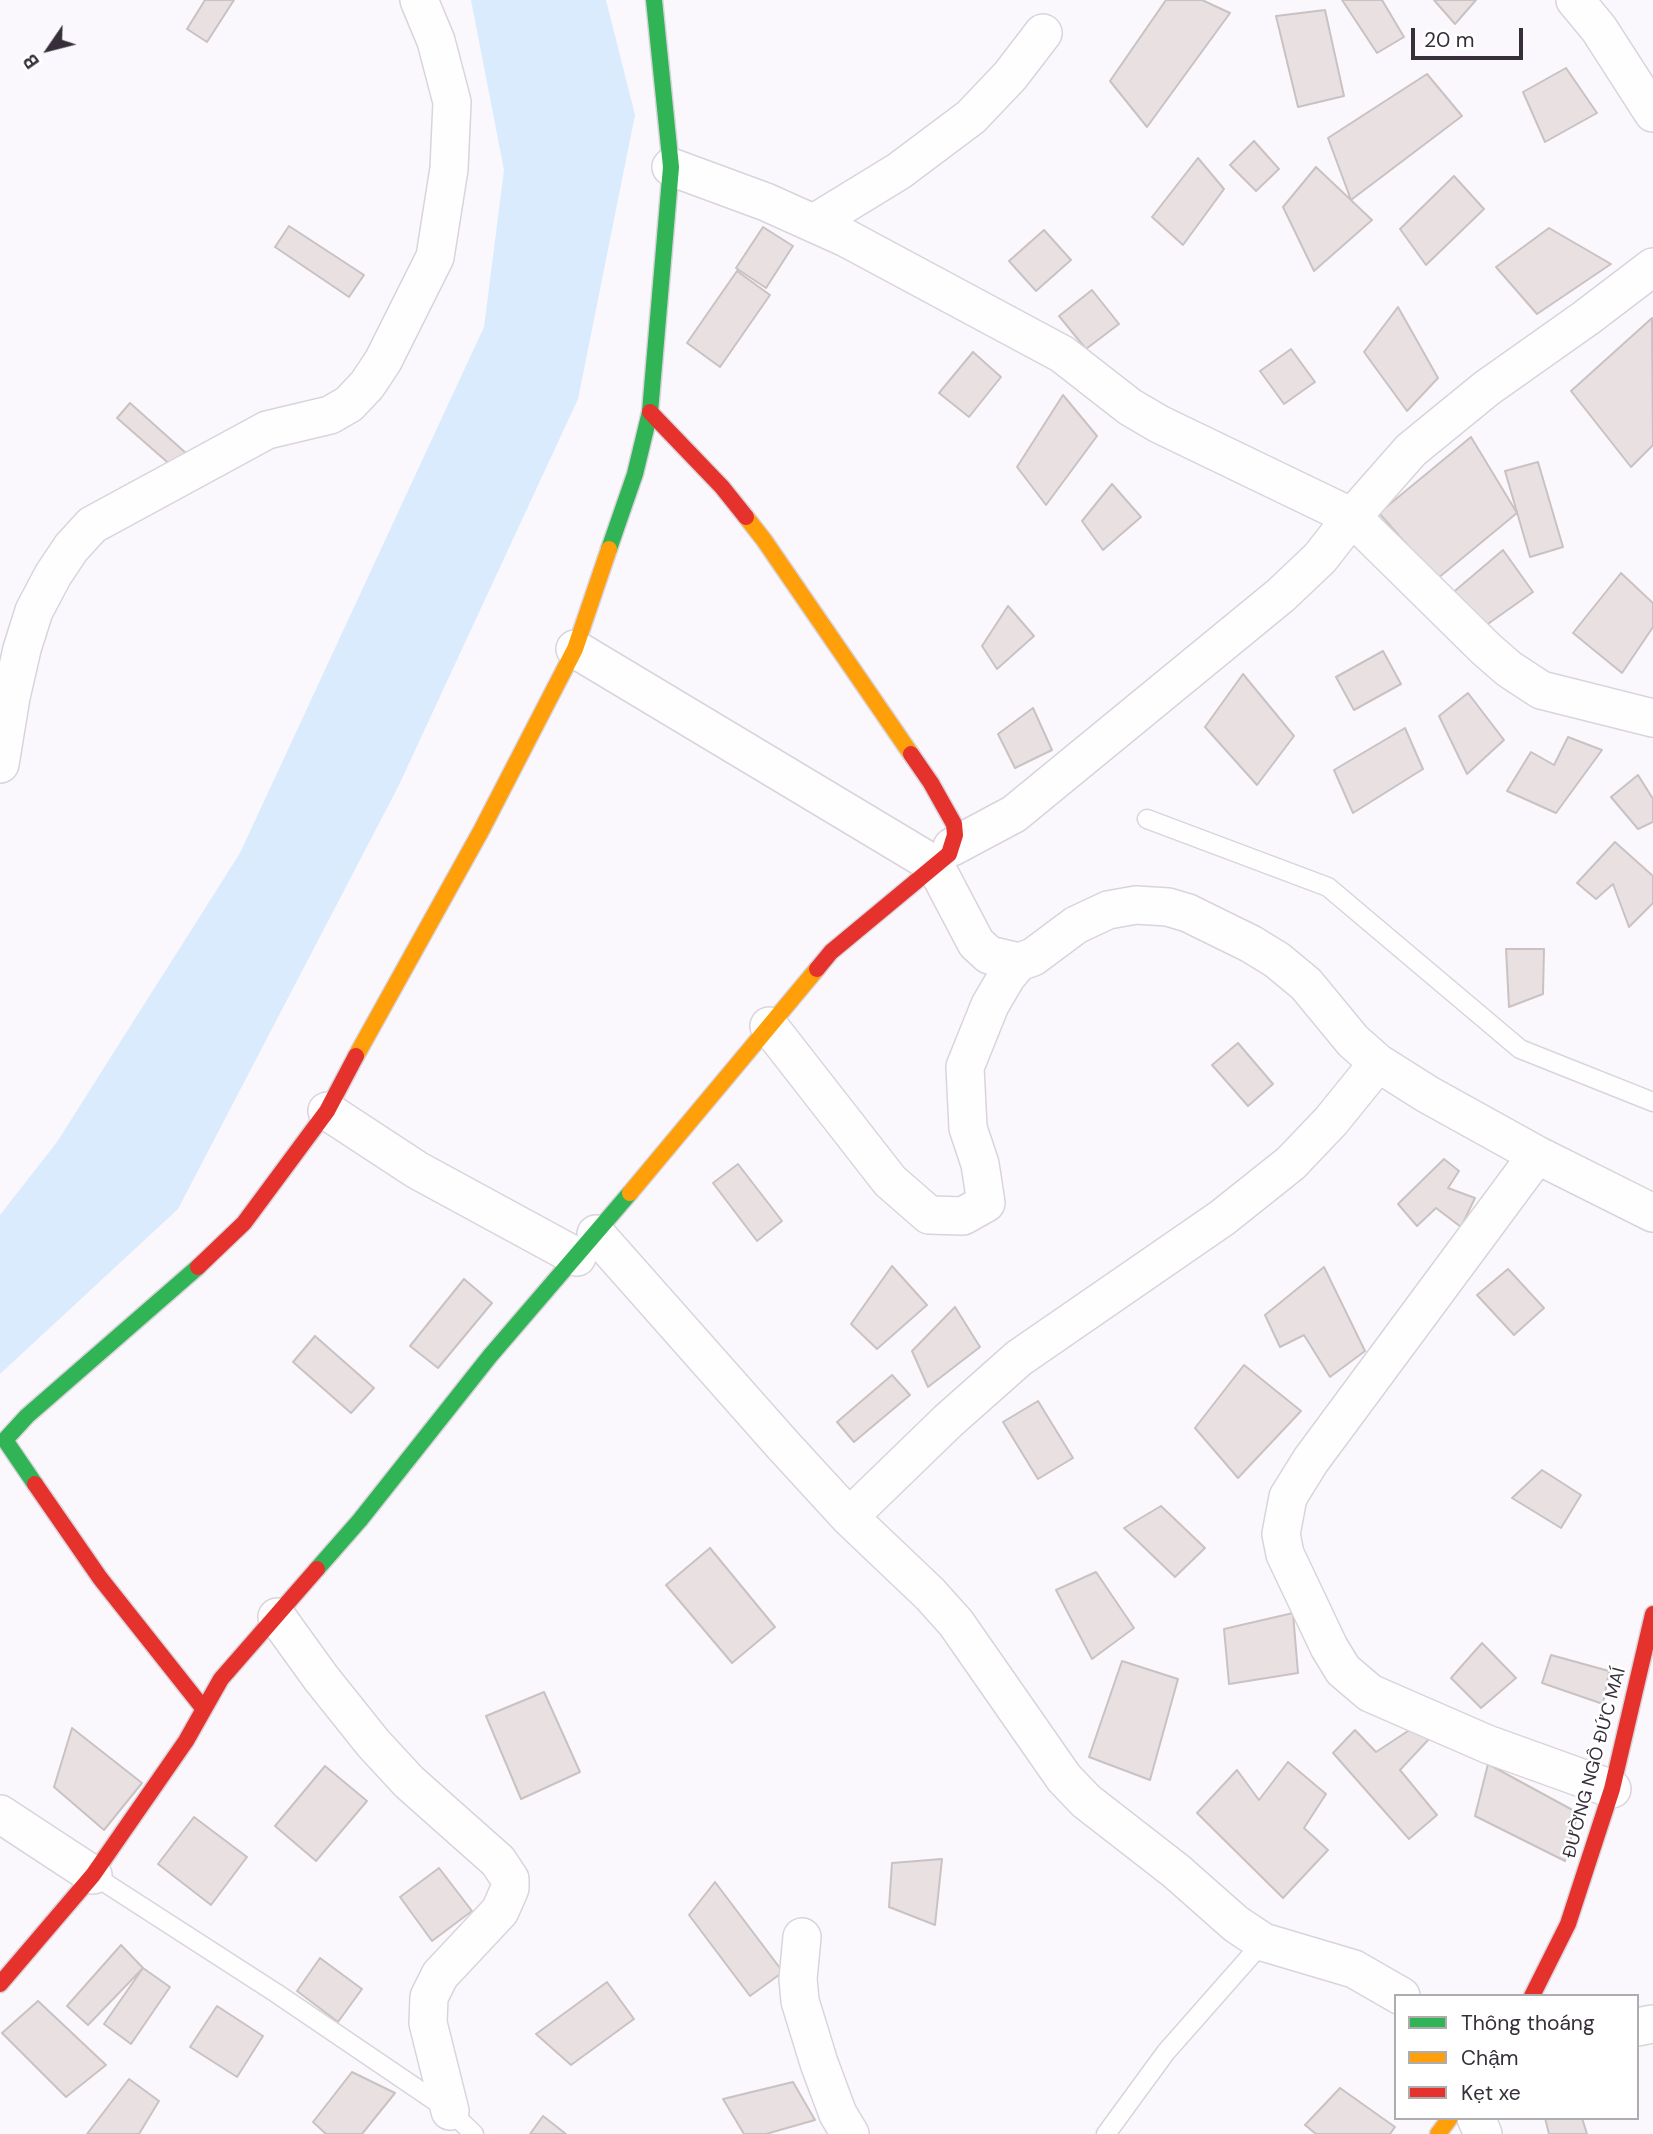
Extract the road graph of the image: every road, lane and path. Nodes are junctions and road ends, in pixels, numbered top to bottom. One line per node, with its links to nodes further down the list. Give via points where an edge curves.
1 (419, 0): 13 (street, via 436,41 452,102 450,169 435,257 383,361 349,404 330,415 267,430 92,525 71,548 34,611 13,685)
2 (654, 0): 6 (street)
3 (1575, 0): 5 (street)
4 (1044, 33): 7 (street, via 971,117 899,171)
5 (1653, 113)
6 (671, 167): 7 (street); 9 (street)
7 (814, 223): 10 (street, via 1062,354 1159,424)
8 (1653, 267): 10 (street, via 1487,388 1411,450)
9 (650, 412): 11 (street, via 635,474); 15 (street, via 722,487 764,540 930,783 954,824 955,835)
10 (1352, 517): 12 (street, via 1486,649 1525,681 1552,694); 15 (street, via 1320,558 1281,595 1014,814)
11 (575, 649): 15 (street); 20 (street)
12 (1653, 718)
13 (0, 764)
14 (1147, 818): 19 (lane, via 1328,887 1520,1049)
15 (944, 856): 16 (street, via 976,943 989,955); 17 (street, via 831,952)
16 (1019, 961): 17 (street, via 990,1005 965,1067 968,1128 986,1203 963,1216 929,1214 890,1181); 18 (street, via 1108,910 1136,905 1168,907 1214,925 1276,960 1306,984 1353,1041)
17 (769, 1026): 23 (street)
18 (1378, 1063): 21 (street); 24 (street, via 1291,1163 1222,1218 1019,1358)
19 (1653, 1102)
20 (327, 1111): 23 (street, via 417,1170); 27 (street, via 244,1223 5,1440 100,1578)
21 (1537, 1155): 22 (street); 28 (street, via 1311,1460 1288,1497 1281,1534 1285,1554 1329,1647 1343,1670 1370,1693 1487,1744)
22 (1653, 1213)
23 (586, 1246): 24 (street); 26 (street)
24 (849, 1517): 32 (street, via 956,1623 1086,1801)
25 (1653, 1614): 28 (street, ĐƯỜNG NGÔ ĐỨC MAÍ)
26 (277, 1617): 27 (street, via 221,1679); 36 (street, via 373,1743 409,1782 498,1861 510,1879 500,1911 440,1975 429,1997 428,2023)
27 (203, 1708): 30 (street, via 186,1741)
28 (1612, 1789): 35 (street, ĐƯỜNG NGÔ ĐỨC MAÍ, via 1568,1924)
29 (0, 1814): 30 (street)
30 (93, 1875): 33 (street); 36 (lane, via 276,1993)
31 (802, 1937): 37 (street, via 800,2001 838,2114)
32 (1263, 1942): 34 (street, via 1354,1969); 38 (lane, via 1166,2052)
33 (0, 1984)
34 (1398, 1994)
35 (1533, 1994)
36 (462, 2123)
37 (850, 2134)
38 (1106, 2134)

